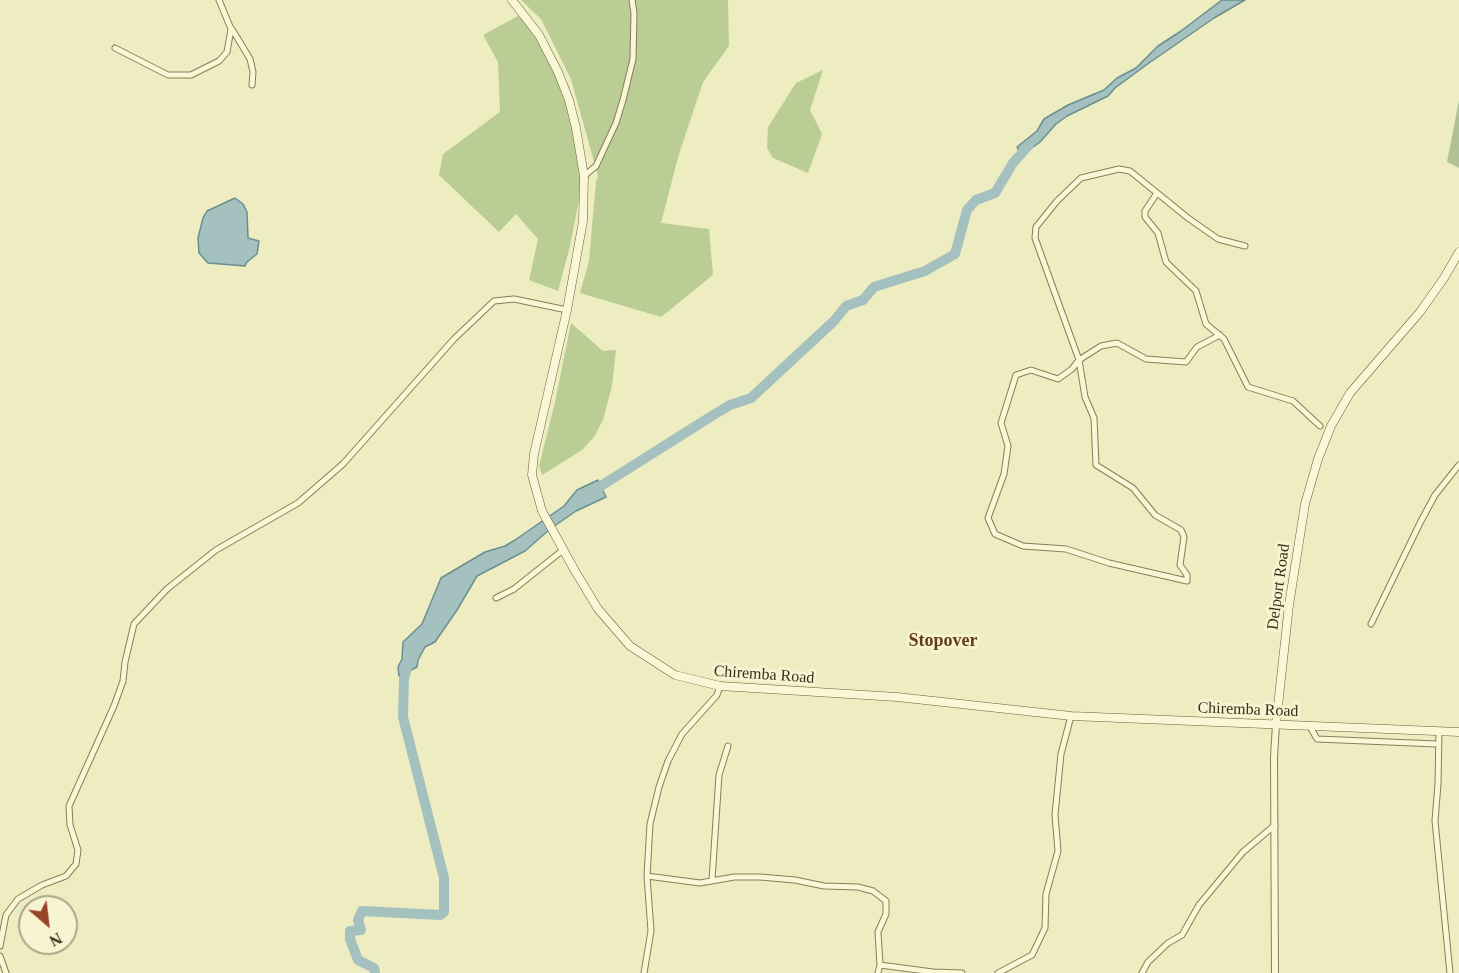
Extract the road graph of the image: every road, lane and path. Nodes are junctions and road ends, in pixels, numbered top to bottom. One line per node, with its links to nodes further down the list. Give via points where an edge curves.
1 (219, 0): 4 (street)
2 (512, 0): 7 (main road, Chiremba Road, via 539,35 558,72 576,128)
3 (632, 0): 7 (street, via 633,59 623,100 596,166)
4 (231, 28): 5 (street, via 227,52 219,61 191,75 168,75); 6 (street, via 250,59)
5 (115, 48)
6 (252, 85)
7 (584, 176): 11 (main road, Chiremba Road, via 583,221)
8 (1157, 193): 9 (street, via 1218,239); 12 (street, via 1144,217 1158,233 1166,262 1196,291 1206,324); 13 (street, via 1130,171 1119,169 1081,178 1036,227 1035,238)
9 (1245, 246)
10 (1459, 252): 21 (main road, Delport Road, via 1420,312 1350,393 1317,459 1305,504 1289,605)
11 (567, 310): 16 (main road, Chiremba Road, via 532,467 535,492); 30 (street, via 514,299 494,301 454,339 344,464 298,503 216,550 166,589 134,624 123,681 69,806 78,850 76,864 66,876 18,899 6,915)
12 (1220, 335): 13 (street, via 1197,347 1186,362 1146,359 1117,343 1101,346); 14 (street, via 1248,387 1293,401)
13 (1079, 360): 13 (street, via 1085,397 1094,418 1096,465 1133,488 1155,515 1181,530 1184,537 1180,565 1187,581 1066,549 1023,546 995,534 988,518 1004,474 1008,446 1001,423 1016,375 1031,370 1058,379)
14 (1320, 426)
15 (1459, 465): 18 (street, via 1435,495)
16 (563, 550): 17 (street, via 514,589); 19 (main road, Chiremba Road, via 598,609 630,646 675,675)
17 (496, 598)
18 (1371, 624)
19 (720, 686): 20 (main road, Chiremba Road, via 897,697); 28 (street, via 717,695 682,734 668,761 650,824)
20 (1071, 716): 21 (main road, Chiremba Road); 37 (street, via 1061,754 1055,815 1058,851 1046,894 1045,928 1032,955)
21 (1276, 724): 22 (main road, Chiremba Road); 27 (street, Delport Road)
22 (1308, 725): 23 (main road, Chiremba Road); 25 (street, via 1317,739)
23 (1439, 731): 24 (main road, Chiremba Road); 25 (street)
24 (1459, 732)
25 (1437, 744): 40 (street, via 1435,821)
26 (728, 746): 29 (street, via 719,775)
27 (1275, 825): 38 (street, via 1243,852 1199,905 1182,935 1148,962); 39 (street, Delport Road)
28 (647, 876): 29 (street, via 699,883); 34 (street, via 651,931)
29 (712, 880): 32 (street, via 760,877 873,891 886,901 886,914 878,932)
30 (0, 946)
31 (0, 956): 33 (street)
32 (880, 965): 35 (street); 36 (street)
33 (6, 973)
34 (644, 973)
35 (878, 973)
36 (962, 973)
37 (998, 973)
38 (1142, 973)
39 (1275, 973)
40 (1450, 973)

